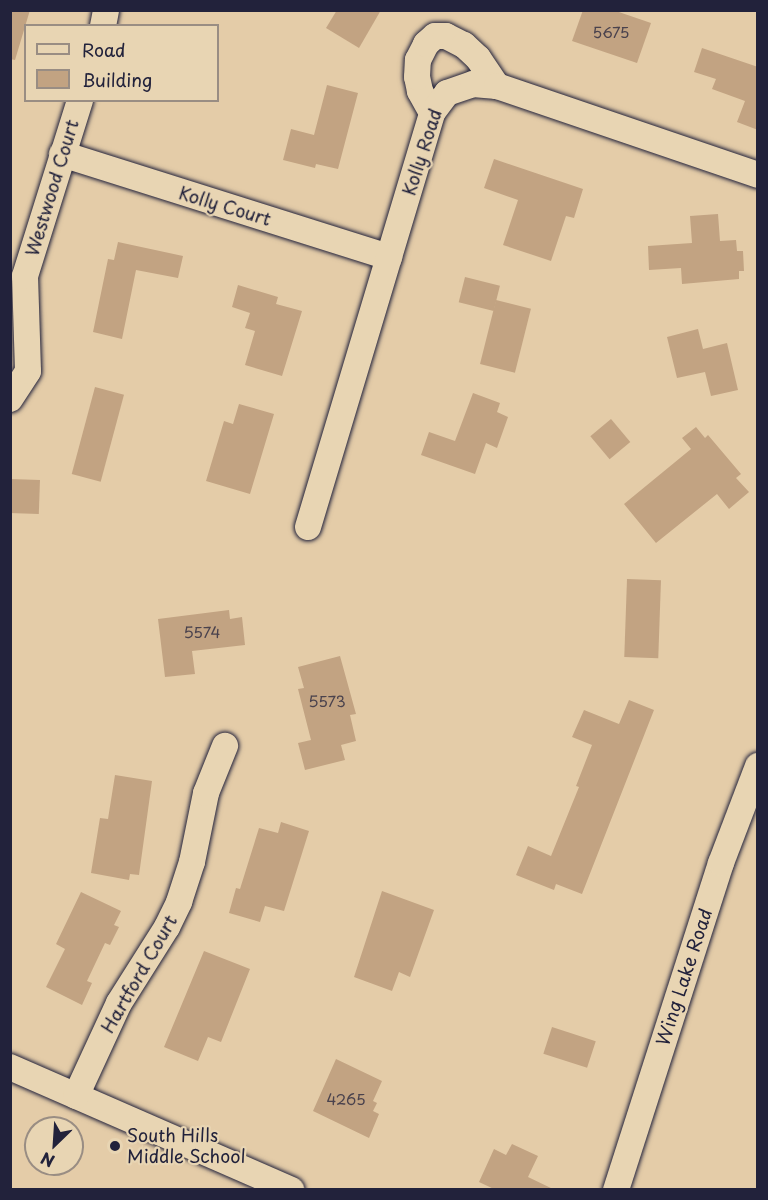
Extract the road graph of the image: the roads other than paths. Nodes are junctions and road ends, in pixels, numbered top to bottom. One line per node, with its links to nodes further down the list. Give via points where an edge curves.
1 (497, 86): 3 (street, Kolly Road, via 459,87 438,101); 3 (street, via 464,45 446,36 435,36 418,60 417,77); 5 (street, Kolly Road)
2 (79, 102): 4 (street, Westwood Court)
3 (432, 113): 6 (street, Kolly Road)
4 (62, 154): 6 (street, Kolly Court); 7 (street, Westwood Court)
5 (758, 175)
6 (389, 257): 9 (street, Kolly Road)
7 (18, 285): 8 (street, Westwood Court, via 28,371)
8 (10, 399)
9 (309, 528)
10 (225, 746): 13 (street, Hartford Court, via 206,793 192,862 179,902 168,927 118,1003)
11 (757, 771): 15 (street, Wing Lake Road, via 721,863)
12 (10, 1067): 13 (street)
13 (76, 1096): 14 (street)
14 (291, 1190)
15 (616, 1190)

